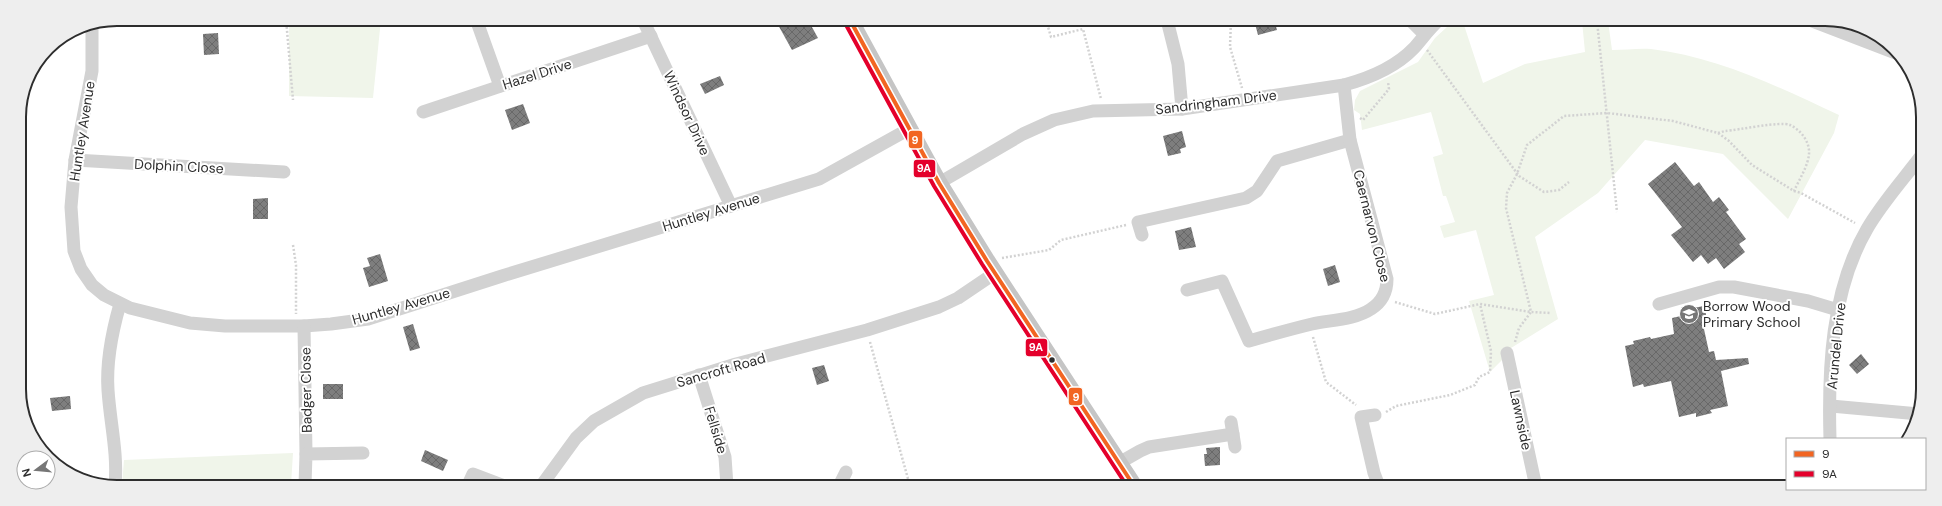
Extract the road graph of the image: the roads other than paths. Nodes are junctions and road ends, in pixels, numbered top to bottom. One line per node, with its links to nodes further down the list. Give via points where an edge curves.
1 (479, 26): 14 (street)
2 (647, 26): 9 (street, Windsor Drive)
3 (853, 26): 17 (main road)
4 (1168, 26): 15 (street, via 1178,64)
5 (1414, 26): 11 (street)
6 (1433, 26): 11 (street, Sandringham Drive)
7 (1831, 26): 10 (street)
8 (92, 30): 19 (street, Huntley Avenue, via 92,71)
9 (651, 36): 14 (street, Hazel Drive); 23 (street, Windsor Drive)
10 (1863, 36): 12 (street)
11 (1422, 37): 13 (street, Sandringham Drive, via 1400,61 1368,78)
12 (1879, 44)
13 (1344, 85): 15 (street, Sandringham Drive); 18 (street, Caernarvon Close)
14 (500, 86): 16 (street, Hazel Drive)
15 (1182, 108): 22 (street, Sandringham Drive, via 1093,111 1054,120 1023,134)
16 (423, 112)
17 (909, 129): 22 (main road); 23 (street, Huntley Avenue, via 819,179)
18 (1350, 140): 24 (street, via 1277,161 1251,196); 26 (street, Caernarvon Close, via 1387,279 1387,289 1383,297 1372,308 1363,314 1249,341 1222,281)
19 (75, 160): 21 (street, Dolphin Close); 27 (street, Huntley Avenue, via 71,207 74,250 81,269 92,284)
20 (1916, 163): 29 (street, Arundel Drive, via 1866,230 1850,267)
21 (284, 172)
22 (939, 183): 25 (main road)
23 (731, 206): 30 (street, Huntley Avenue, via 368,319)
24 (1140, 229)
25 (991, 267): 32 (street, Sancroft Road, via 958,298 939,307 867,330); 40 (main road)
26 (1187, 290)
27 (120, 304): 30 (street, Huntley Avenue, via 190,323 225,326); 42 (street, via 113,327 108,388 116,453)
28 (1659, 304): 29 (street, via 1719,287 1734,287 1808,301)
29 (1838, 310): 33 (street, Arundel Drive, via 1832,364)
30 (304, 326): 39 (street, Badger Close)
31 (1507, 353): 51 (street, Lawnside)
32 (699, 376): 46 (street, Sancroft Road, via 643,394 594,421 576,438); 47 (street, Fellside, via 725,457)
33 (1831, 406): 34 (street); 37 (street, Arundel Drive)
34 (1912, 413)
35 (1375, 415): 50 (street, via 1361,417)
36 (1233, 434): 40 (street, via 1149,447)
37 (1830, 438)
38 (363, 453): 39 (street)
39 (306, 454): 43 (street, Badger Close)
40 (1119, 463): 49 (main road)
41 (846, 472): 48 (street)
42 (115, 480)
43 (306, 480)
44 (470, 480): 45 (street, via 473,474)
45 (488, 480)
46 (545, 480)
47 (727, 480)
48 (842, 480)
49 (1130, 480)
50 (1377, 480)
51 (1535, 480)

